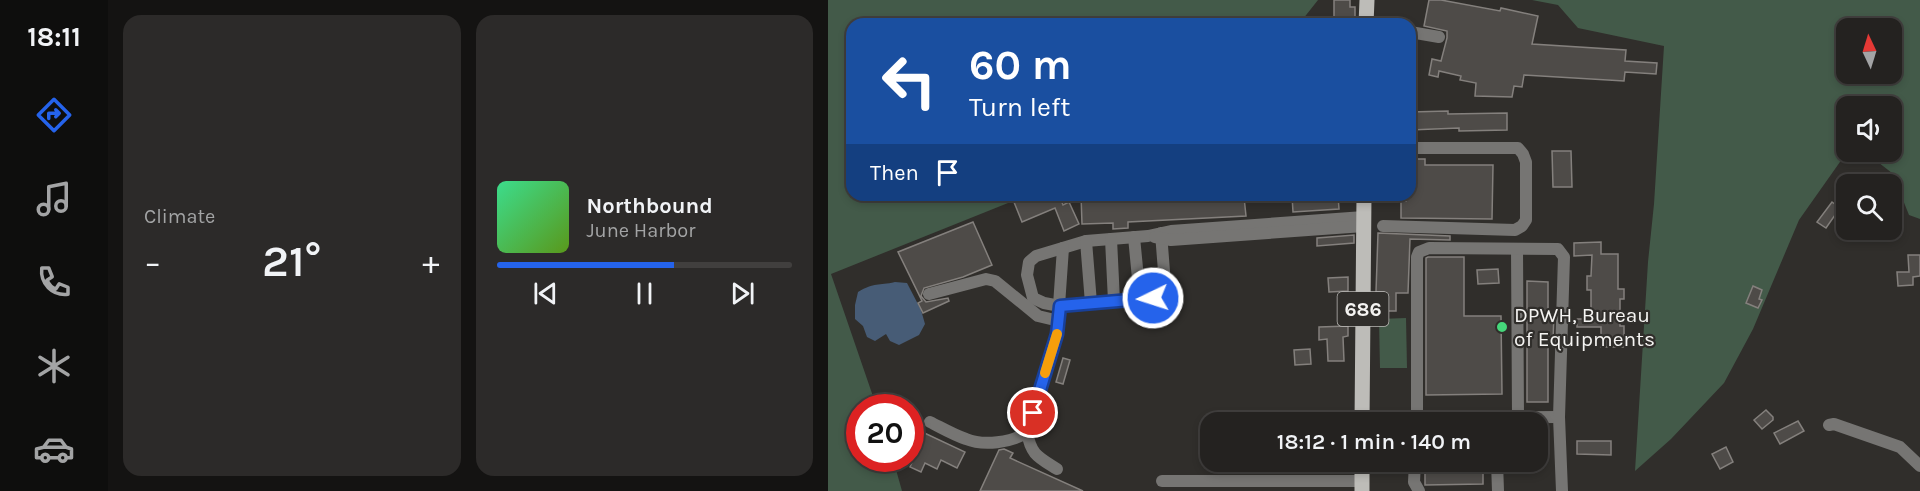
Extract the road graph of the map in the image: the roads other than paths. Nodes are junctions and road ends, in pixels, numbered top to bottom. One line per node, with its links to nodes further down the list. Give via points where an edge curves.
1 (1367, 0): 2 (main road)
2 (1366, 18)
3 (1416, 33): 4 (street)
4 (1439, 37)
5 (1416, 148): 8 (street, via 1518,148 1526,162 1526,220 1515,230)
6 (1364, 201): 7 (main road, 686)
7 (1364, 222): 9 (street); 21 (main road, 686)
8 (1383, 226)
9 (1161, 235): 10 (street); 16 (street, via 1166,297)
10 (1134, 237): 11 (street); 16 (street)
11 (1111, 238): 12 (street); 17 (street)
12 (1086, 240): 13 (street); 18 (street)
13 (1063, 249): 19 (street); 19 (street, via 1036,256 1029,262 1027,274 1034,298)
14 (1516, 249): 22 (street, via 1429,248 1419,252); 23 (street); 25 (street, via 1558,249 1564,257)
15 (929, 294): 20 (street, via 986,279 996,281 1038,316)
16 (1140, 299): 17 (street)
17 (1114, 301): 18 (street)
18 (1091, 303): 19 (street)
19 (1060, 306): 20 (street)
20 (1059, 321): 28 (street)
21 (1362, 412)
22 (1417, 412)
23 (1518, 412)
24 (1548, 417): 25 (street)
25 (1559, 417): 37 (street)
26 (930, 422): 28 (street, via 968,440 982,442 1016,439)
27 (1829, 425): 29 (street, via 1900,447)
28 (1027, 432): 30 (street, via 1034,454)
29 (1920, 466)
30 (1057, 470)
31 (1414, 472): 35 (street)
32 (1497, 472): 36 (street)
33 (1162, 481): 34 (street)
34 (1362, 486)
35 (1419, 491)
36 (1498, 491)
37 (1562, 491)

